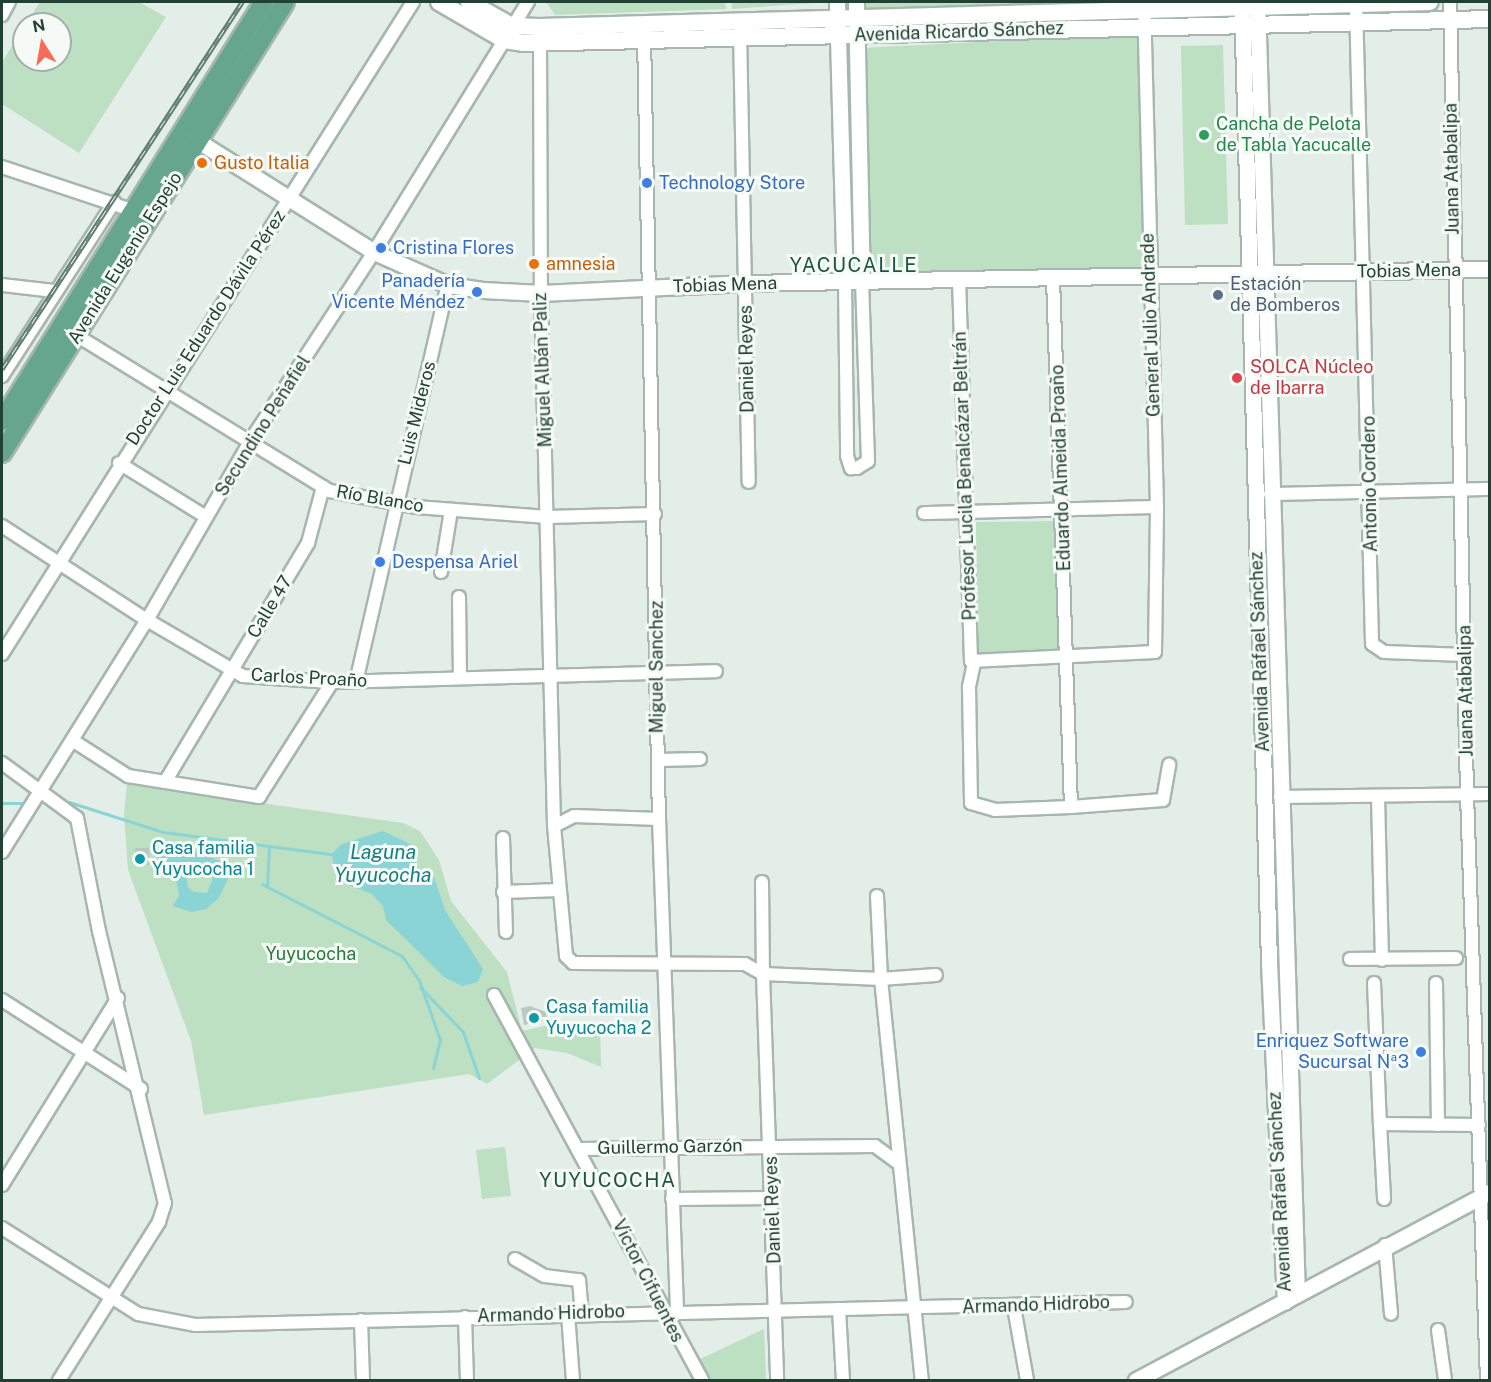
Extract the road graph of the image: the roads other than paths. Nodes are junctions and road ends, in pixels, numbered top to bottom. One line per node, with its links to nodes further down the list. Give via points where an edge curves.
1 (9, 2): 15 (street)
2 (264, 2): 27 (main road, Avenida Eugenio Espejo)
3 (285, 2): 27 (main road, Avenida Eugenio Espejo)
4 (412, 2): 29 (street, Doctor Luis Eduardo Dávila Pérez)
5 (439, 2): 23 (main road, Avenida Ricardo Sánchez)
6 (469, 2): 23 (main road, Avenida Ricardo Sánchez)
7 (528, 2): 23 (street, Secundino Peñafiel)
8 (1356, 2): 9 (main road, Avenida Ricardo Sánchez); 11 (main road, Avenida Ricardo Sánchez); 18 (street, Antonio Cordero)
9 (1430, 2)
10 (1450, 2): 17 (street, Juana Atabalipa)
11 (1250, 3): 12 (main road, Avenida Ricardo Sánchez); 19 (street, Avenida Rafael Sánchez)
12 (1144, 5): 13 (main road, Avenida Ricardo Sánchez); 20 (street, General Julio Andrade)
13 (856, 9): 14 (main road, Avenida Ricardo Sánchez); 26 (street)
14 (838, 10): 21 (main road, Avenida Ricardo Sánchez); 25 (street)
15 (2, 15)
16 (1490, 19): 17 (main road, Avenida Ricardo Sánchez)
17 (1450, 20): 18 (main road, Avenida Ricardo Sánchez); 34 (street, Juana Atabalipa)
18 (1356, 22): 19 (main road, Avenida Ricardo Sánchez); 35 (street, Antonio Cordero)
19 (1250, 24): 20 (main road, Avenida Ricardo Sánchez); 36 (street, Avenida Rafael Sánchez)
20 (1144, 26): 26 (main road, Avenida Ricardo Sánchez); 37 (street, General Julio Andrade)
21 (740, 29): 22 (main road, Avenida Ricardo Sánchez); 25 (main road, Avenida Ricardo Sánchez); 42 (street, Daniel Reyes)
22 (644, 32): 24 (main road, Avenida Ricardo Sánchez); 45 (street, Miguel Sanchez)
23 (508, 33): 24 (main road, Avenida Ricardo Sánchez); 32 (street, Secundino Peñafiel)
24 (540, 35): 47 (street, Miguel Albán Paliz)
25 (838, 36): 26 (main road, Avenida Ricardo Sánchez); 41 (street)
26 (857, 36): 40 (street)
27 (191, 137): 29 (street, Tobias Mena); 31 (main road, Avenida Eugenio Espejo); 48 (main road, Avenida Eugenio Espejo)
28 (2, 167): 30 (street)
29 (288, 200): 32 (street, Tobias Mena); 50 (street, Doctor Luis Eduardo Dávila Pérez)
30 (114, 202): 31 (street); 46 (street)
31 (134, 211): 51 (main road, Avenida Eugenio Espejo)
32 (374, 252): 44 (street, Tobias Mena); 54 (street, Secundino Peñafiel)
33 (1490, 269): 34 (street, Tobias Mena)
34 (1453, 270): 35 (street, Tobias Mena); 60 (street, Juana Atabalipa)
35 (1364, 271): 36 (street, Tobias Mena); 61 (street, Antonio Cordero)
36 (1256, 274): 37 (street, Tobias Mena); 52 (street, Avenida Rafael Sánchez); 53 (street, Avenida Rafael Sánchez)
37 (1150, 275): 38 (street, Tobias Mena); 64 (street, General Julio Andrade)
38 (1053, 277): 39 (street, Tobias Mena); 65 (street, Eduardo Almeida Proaño)
39 (959, 279): 40 (street, Tobias Mena); 69 (street, Profesor Lucila Benalcázar Beltrán)
40 (862, 281): 41 (street, Tobias Mena); 41 (street, via 868,461 857,468 851,468 847,456)
41 (845, 282): 42 (street, Tobias Mena)
42 (746, 283): 45 (street, Tobias Mena); 57 (street, Daniel Reyes)
43 (2, 285): 46 (street)
44 (448, 285): 47 (street, Tobias Mena); 63 (street, Luis Mideros)
45 (647, 287): 47 (street, Tobias Mena); 68 (street, Miguel Sanchez)
46 (55, 291): 49 (street)
47 (541, 293): 71 (street, Miguel Albán Paliz)
48 (76, 335): 50 (street, Río Blanco); 55 (main road, Avenida Eugenio Espejo)
49 (2, 376)
50 (164, 391): 54 (street, Río Blanco); 56 (street, Doctor Luis Eduardo Dávila Pérez)
51 (2, 421)
52 (1253, 439): 53 (street); 139 (street, Avenida Rafael Sánchez)
53 (1269, 440): 62 (street, Avenida Rafael Sánchez)
54 (249, 443): 58 (street, Río Blanco); 70 (street, Secundino Peñafiel)
55 (2, 453)
56 (119, 464): 70 (street); 73 (street, Doctor Luis Eduardo Dávila Pérez)
57 (749, 482)
58 (323, 487): 63 (street, Río Blanco); 81 (street, Calle 47, via 308,543)
59 (1490, 489): 60 (street)
60 (1464, 490): 61 (street); 78 (street, Juana Atabalipa)
61 (1371, 492): 62 (street); 78 (street, Antonio Cordero, via 1372,644 1384,652)
62 (1270, 494): 97 (street, Avenida Rafael Sánchez)
63 (395, 504): 66 (street, Río Blanco); 87 (street, Luis Mideros)
64 (1157, 507): 65 (street); 79 (street, General Julio Andrade, via 1159,649 1137,655)
65 (1064, 508): 69 (street); 79 (street, Eduardo Almeida Proaño)
66 (451, 510): 71 (street, Río Blanco); 74 (street)
67 (924, 513): 69 (street)
68 (655, 514): 71 (street, Río Blanco); 83 (street, Miguel Sanchez)
69 (967, 514): 80 (street, Profesor Lucila Benalcázar Beltrán)
70 (206, 517): 76 (street, Secundino Peñafiel)
71 (548, 517): 84 (street, Miguel Albán Paliz)
72 (2, 526): 73 (street, Carlos Proaño)
73 (59, 562): 76 (street, Carlos Proaño); 77 (street, Doctor Luis Eduardo Dávila Pérez)
74 (441, 572)
75 (459, 597): 85 (street)
76 (147, 620): 81 (street, Carlos Proaño); 88 (street, Secundino Peñafiel)
77 (2, 654)
78 (1466, 655): 95 (street, Juana Atabalipa)
79 (1066, 659): 80 (street); 99 (street, Eduardo Almeida Proaño)
80 (978, 663): 99 (street, Profesor Lucila Benalcázar Beltrán, via 969,687 971,803 995,810)
81 (232, 669): 86 (street, Carlos Proaño, via 243,676); 93 (street, Calle 47)
82 (716, 671): 83 (street, Carlos Proaño)
83 (658, 675): 84 (street, Carlos Proaño); 90 (street, Miguel Sanchez)
84 (553, 677): 85 (street, Carlos Proaño); 101 (street, Miguel Albán Paliz)
85 (460, 678): 87 (street, Carlos Proaño)
86 (332, 682): 87 (street, Carlos Proaño); 93 (street, via 259,797)
87 (356, 682)
88 (72, 740): 93 (street, via 128,776); 94 (street, Secundino Peñafiel)
89 (700, 759): 90 (street)
90 (658, 760): 100 (street, Miguel Sanchez)
91 (2, 763): 94 (street)
92 (1169, 765): 99 (street, via 1163,800)
93 (165, 782)
94 (42, 790): 103 (street, Secundino Peñafiel); 119 (street, via 73,811 80,824 99,931)
95 (1467, 794): 96 (street); 98 (street); 125 (street, Juana Atabalipa)
96 (1490, 794)
97 (1280, 797): 98 (street); 139 (street, Avenida Rafael Sánchez)
98 (1378, 797): 111 (street)
99 (1071, 807)
100 (659, 819): 101 (street, via 574,816); 112 (street, Miguel Sanchez)
101 (554, 826): 105 (street, Miguel Albán Paliz)
102 (503, 838): 106 (street)
103 (2, 852)
104 (762, 882): 113 (street, Daniel Reyes)
105 (559, 890): 106 (street); 112 (street, Miguel Albán Paliz, via 566,956 581,963)
106 (503, 892): 108 (street)
107 (877, 896): 115 (street)
108 (506, 932)
109 (1456, 958): 111 (street)
110 (1350, 959): 111 (street)
111 (1382, 960)
112 (665, 961): 113 (street, via 746,964); 127 (street, Miguel Sanchez)
113 (763, 974): 115 (street); 126 (street, Daniel Reyes)
114 (936, 975): 115 (street)
115 (881, 979): 129 (street)
116 (1436, 982): 124 (street)
117 (1374, 983): 123 (street)
118 (494, 995): 128 (street, Victor Cifuentes, via 523,1057)
119 (118, 998): 121 (street); 122 (street)
120 (2, 1000): 121 (street)
121 (85, 1051): 122 (street); 130 (street)
122 (141, 1089): 138 (street, via 165,1203 159,1222)
123 (1380, 1124): 124 (street); 134 (street)
124 (1438, 1125): 125 (street)
125 (1479, 1125): 131 (street, Juana Atabalipa)
126 (771, 1145): 127 (street, Guillermo Garzón); 129 (street, Guillermo Garzón, via 875,1146); 132 (street, Daniel Reyes)
127 (669, 1147): 128 (street, Guillermo Garzón); 133 (street, Miguel Sanchez)
128 (579, 1149): 145 (street, Victor Cifuentes)
129 (898, 1163): 142 (street)
130 (2, 1185)
131 (1486, 1194): 136 (street); 164 (street, Juana Atabalipa)
132 (772, 1198): 133 (street); 143 (street, Daniel Reyes)
133 (672, 1199): 146 (street, Miguel Sanchez)
134 (1384, 1199)
135 (2, 1228): 138 (street, Armando Hidrobo)
136 (1385, 1245): 139 (street); 149 (street)
137 (515, 1258): 147 (street, via 545,1275 579,1280)
138 (109, 1298): 151 (street, Armando Hidrobo, via 162,1322 195,1325); 153 (street)
139 (1291, 1298): 162 (street)
140 (1126, 1302): 141 (street, Armando Hidrobo)
141 (1014, 1307): 142 (street, Armando Hidrobo); 161 (street)
142 (915, 1308): 144 (street, Armando Hidrobo); 160 (street)
143 (775, 1309): 144 (street, Armando Hidrobo); 146 (street, Armando Hidrobo); 158 (street, Daniel Reyes)
144 (839, 1309): 159 (street)
145 (662, 1311): 146 (street, Armando Hidrobo); 147 (street, Armando Hidrobo); 157 (street, Victor Cifuentes)
146 (677, 1311)
147 (582, 1313): 148 (street, Armando Hidrobo)
148 (568, 1314): 150 (street, Armando Hidrobo); 156 (street)
149 (1391, 1314)
150 (465, 1317): 151 (street, Armando Hidrobo); 155 (street)
151 (361, 1320): 154 (street)
152 (1438, 1330): 163 (street)
153 (59, 1380)
154 (363, 1380)
155 (466, 1380)
156 (573, 1380)
157 (702, 1380)
158 (777, 1380)
159 (843, 1380)
160 (922, 1380)
161 (1027, 1380)
162 (1139, 1380)
163 (1445, 1380)
164 (1487, 1380)

